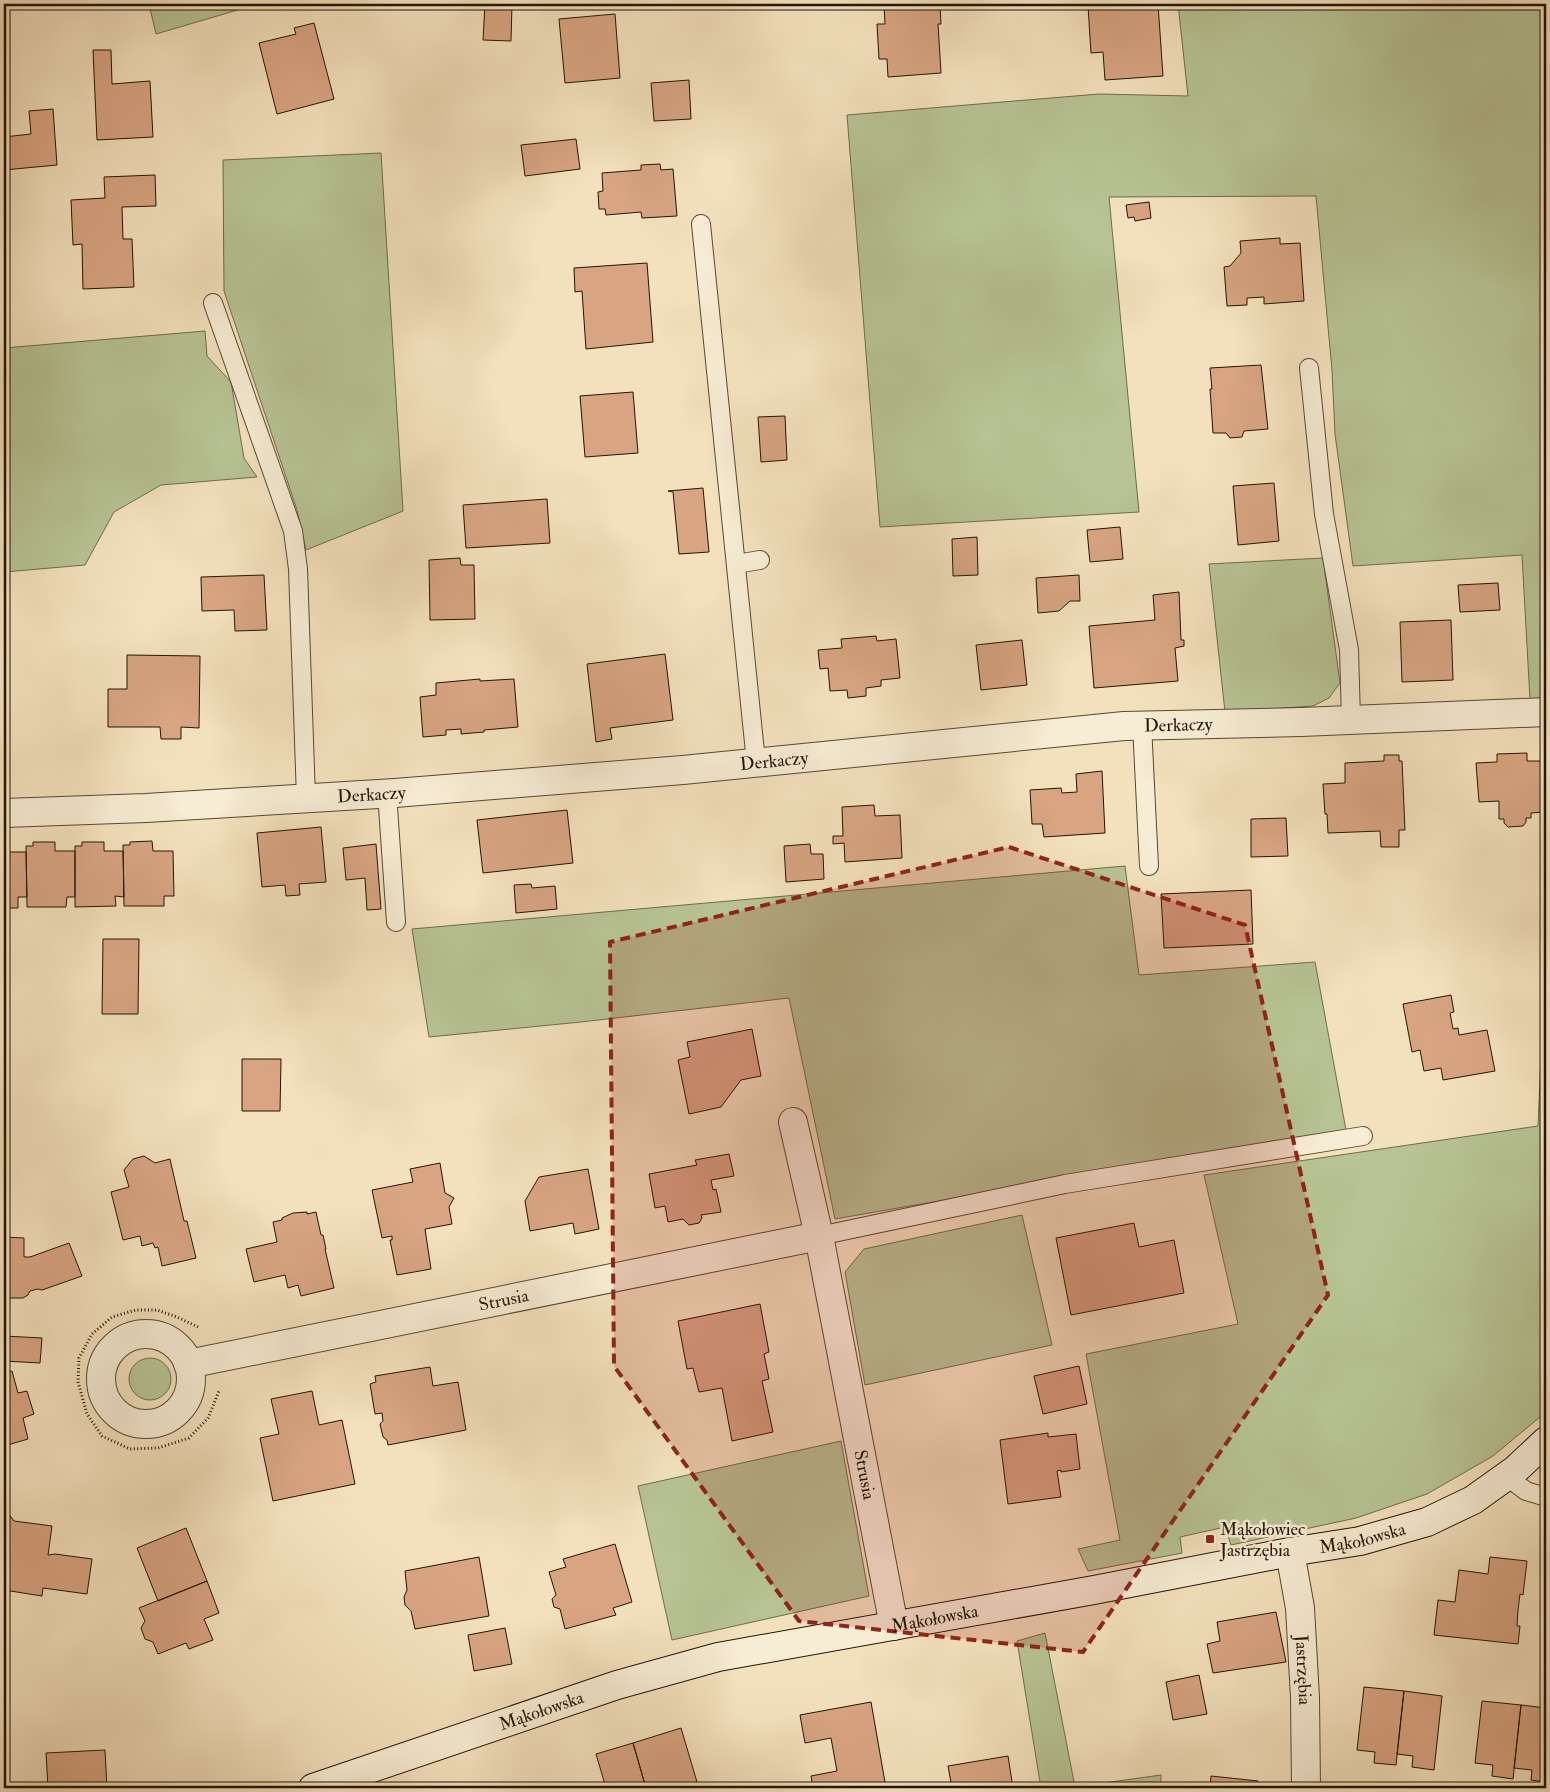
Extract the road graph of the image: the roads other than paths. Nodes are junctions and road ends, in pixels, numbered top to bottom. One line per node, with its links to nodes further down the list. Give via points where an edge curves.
1 (701, 224): 5 (lane)
2 (213, 303): 11 (lane, via 292,531 298,569)
3 (1308, 368): 7 (lane, via 1324,514 1349,650)
4 (760, 560): 5 (lane)
5 (736, 564): 9 (lane)
6 (1546, 712): 7 (street, Derkaczy)
7 (1351, 719): 8 (street, Derkaczy)
8 (1142, 725): 9 (street, Derkaczy); 13 (lane)
9 (756, 762): 10 (street, Derkaczy)
10 (387, 793): 11 (street, Derkaczy); 14 (lane)
11 (306, 798): 12 (street, Derkaczy, via 146,808)
12 (4, 812)
13 (1149, 866)
14 (396, 922)
15 (793, 1122): 17 (street, Strusia)
16 (1364, 1136): 17 (lane, via 1065,1184)
17 (819, 1236): 18 (street, Strusia); 23 (street, Strusia)
18 (188, 1364)
19 (1546, 1441): 20 (street, Mąkołowska)
20 (1506, 1476): 21 (lane, via 1526,1491); 22 (street, Mąkołowska, via 1473,1500 1427,1522 1360,1541)
21 (1546, 1496)
22 (1290, 1552): 23 (street, Mąkołowska); 25 (street, Jastrzębia, via 1300,1608)
23 (894, 1626): 24 (street, Mąkołowska, via 718,1656 520,1717)
24 (314, 1788)
25 (1306, 1788)

